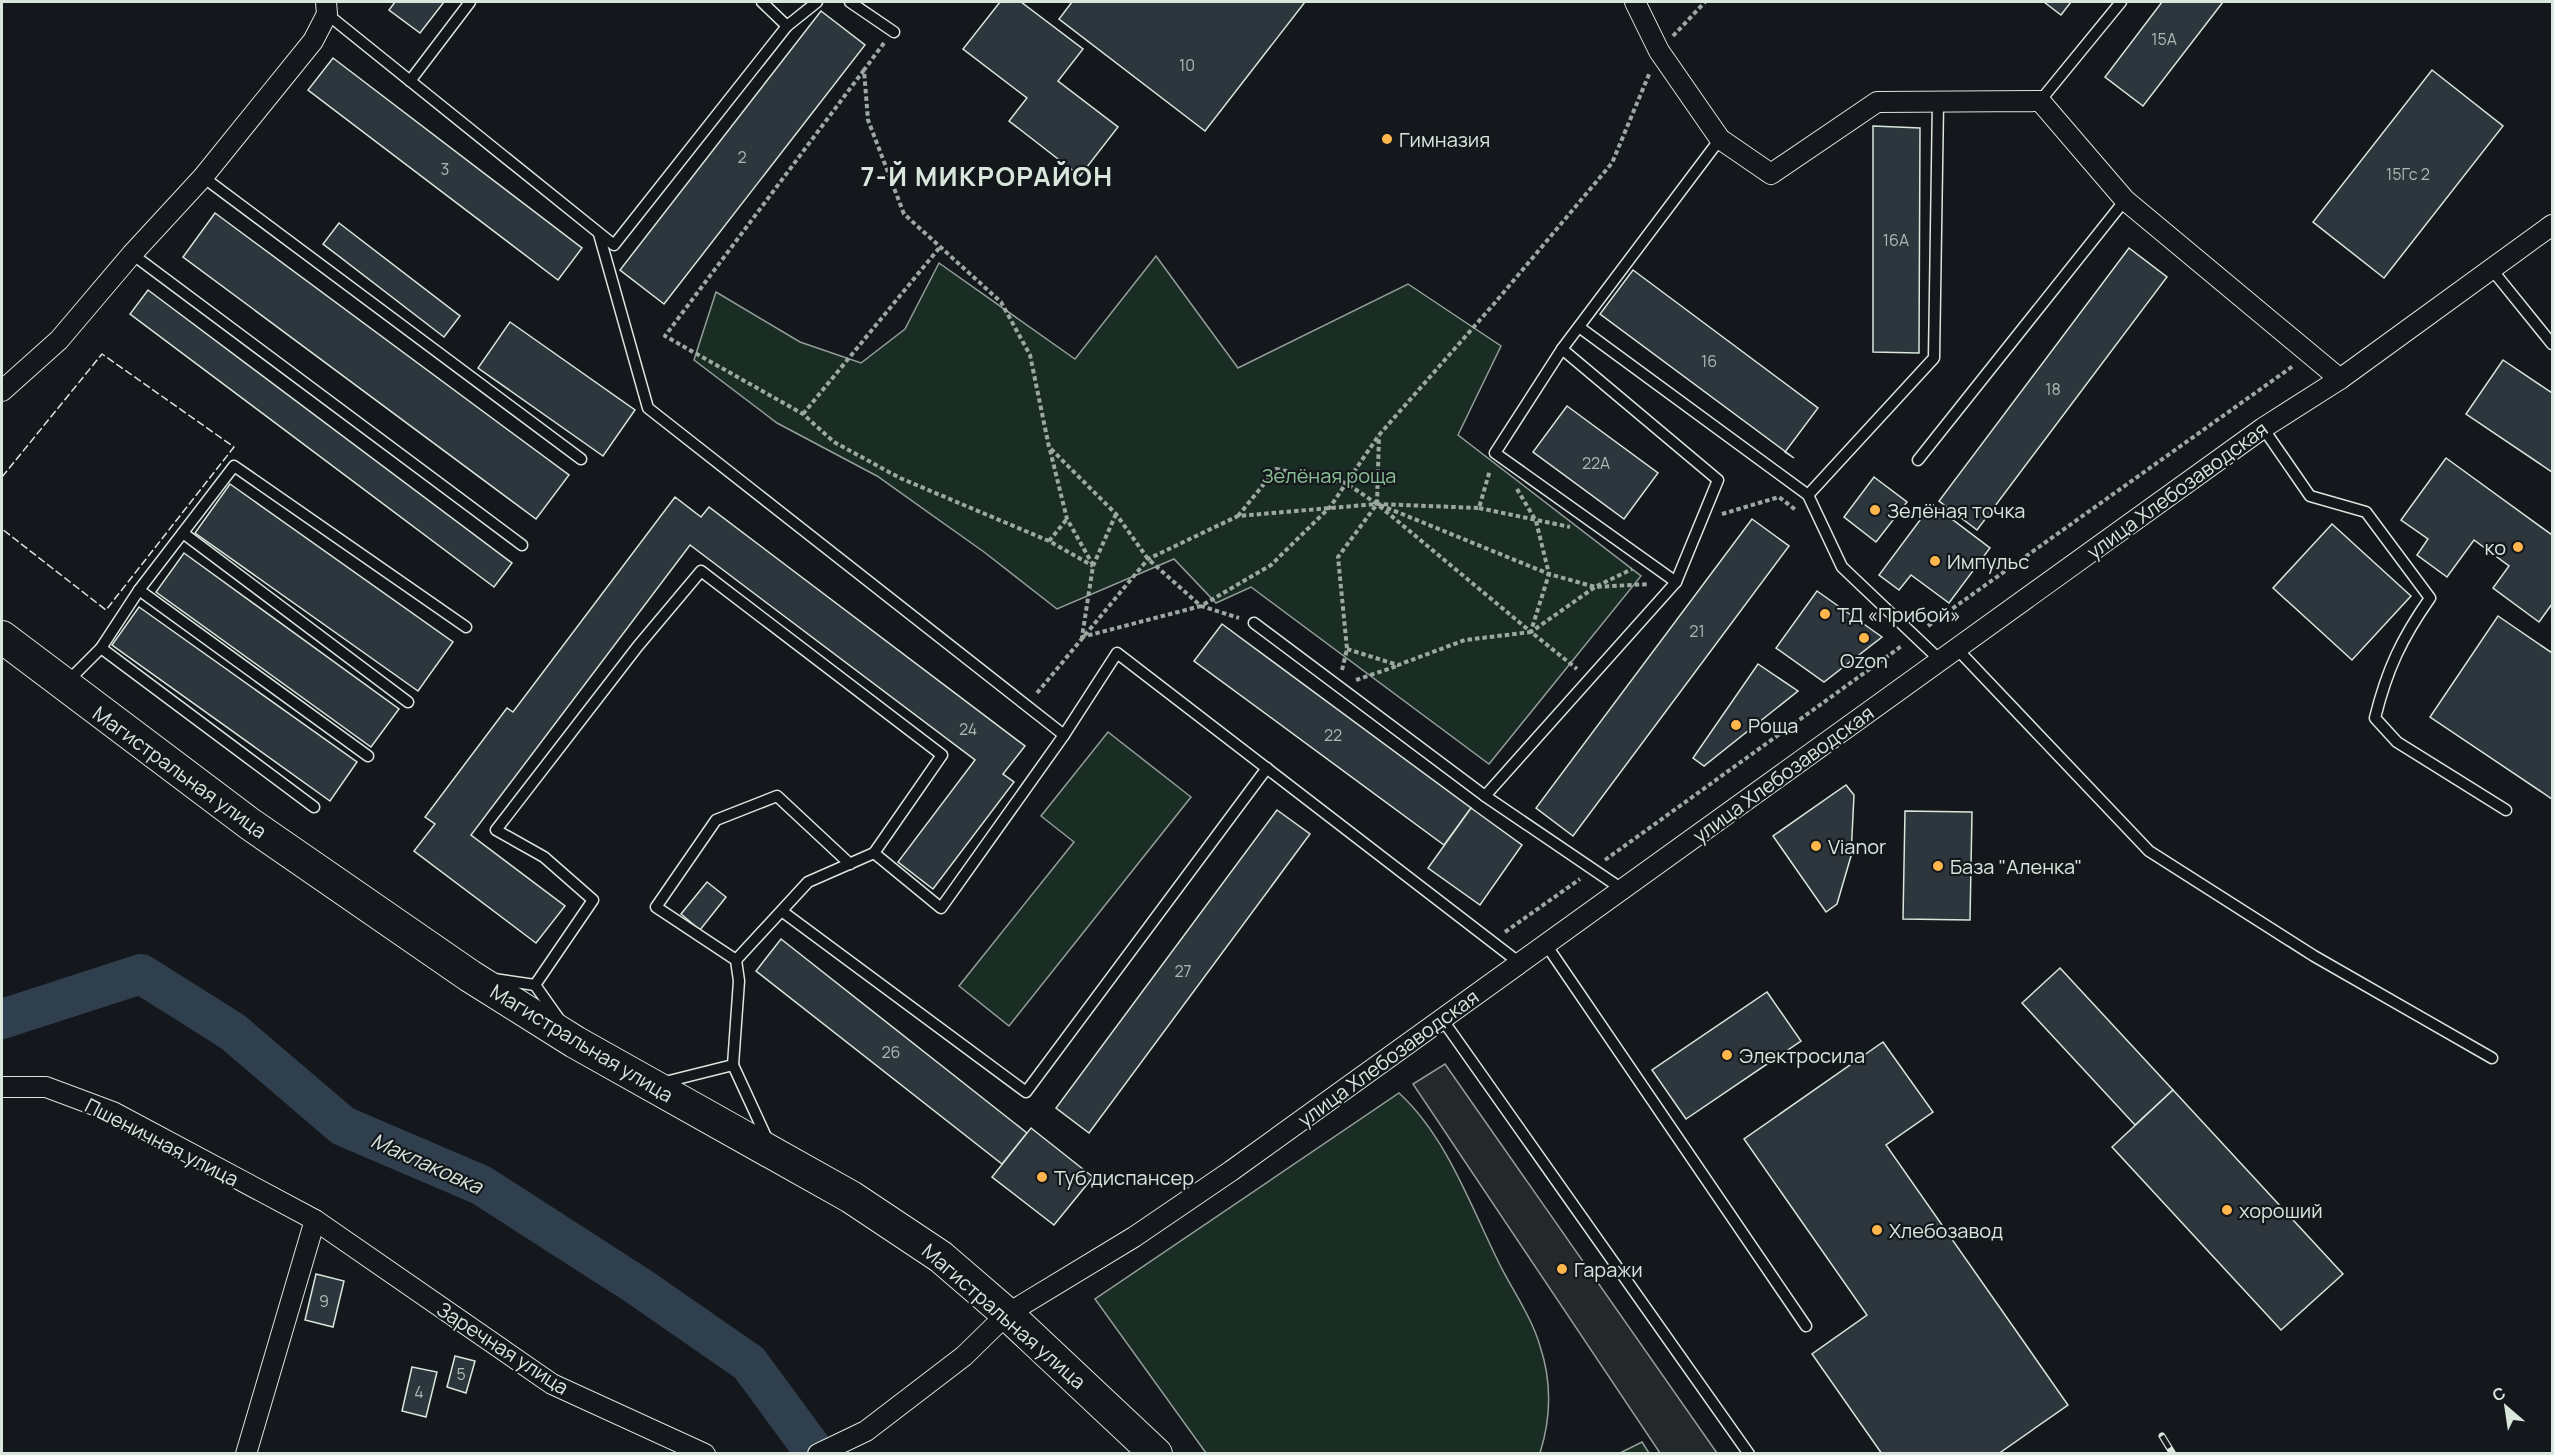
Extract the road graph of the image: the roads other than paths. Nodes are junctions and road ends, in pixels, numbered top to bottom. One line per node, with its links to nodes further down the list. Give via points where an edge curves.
1 (470, 2): 10 (lane)
2 (762, 2): 8 (lane)
3 (817, 2): 8 (lane)
4 (850, 2): 9 (lane)
5 (1635, 2): 13 (street, via 1659,51)
6 (2121, 2): 11 (lane)
7 (326, 8): 10 (lane); 14 (street, via 313,41)
8 (787, 26): 17 (lane, via 614,245)
9 (894, 32)
10 (410, 81): 17 (lane)
11 (2040, 101): 12 (street); 15 (street)
12 (1938, 102): 13 (street, via 1876,102 1771,174); 28 (lane, via 1934,358)
13 (1720, 139): 20 (lane)
14 (203, 177): 18 (street); 26 (lane)
15 (2126, 200): 23 (street); 27 (lane)
16 (2553, 225): 19 (street, улица Хлебозаводская)
17 (599, 234): 41 (lane, via 648,408)
18 (132, 254): 24 (street, via 59,340); 30 (lane)
19 (2493, 271): 21 (lane); 23 (street, улица Хлебозаводская)
20 (1579, 327): 22 (lane); 28 (lane)
21 (2553, 344)
22 (1562, 349): 31 (lane, via 1718,480); 31 (lane, via 1495,453)
23 (2340, 379): 25 (street, улица Хлебозаводская)
24 (2, 392)
25 (2263, 428): 37 (street, улица Хлебозаводская); 46 (lane, via 2310,496 2366,512 2430,598 2404,636 2383,686 2375,718 2397,742)
26 (581, 459)
27 (1918, 460)
28 (1808, 495): 38 (lane, via 1842,567)
29 (183, 533): 32 (lane); 34 (lane, via 234,466); 40 (lane)
30 (522, 545)
31 (1676, 582): 44 (lane)
32 (139, 590): 36 (lane); 42 (lane)
33 (1254, 623): 44 (lane)
34 (466, 627)
35 (2, 637): 39 (main road, Магистральная улица)
36 (101, 648): 39 (lane); 45 (lane)
37 (1957, 649): 38 (street, улица Хлебозаводская); 58 (lane, via 2149,851 2314,956)
38 (1941, 661): 49 (street, улица Хлебозаводская)
39 (63, 685): 54 (main road, Магистральная улица, via 250,824)
40 (408, 702)
41 (1064, 735): 43 (lane, via 1118,653); 47 (lane, via 941,908)
42 (368, 756)
43 (1267, 768): 50 (lane, via 1026,1092); 53 (lane)
44 (1485, 796): 49 (lane)
45 (314, 807)
46 (2506, 810)
47 (874, 853): 48 (lane); 55 (lane, via 942,755 701,571 496,830 544,857 592,900)
48 (850, 864): 50 (lane, via 808,882); 52 (lane, via 777,796 716,820 657,907)
49 (1622, 889): 51 (street, улица Хлебозаводская)
50 (783, 912): 52 (lane)
51 (1547, 946): 53 (street, улица Хлебозаводская); 65 (lane)
52 (736, 960): 59 (lane, via 739,981)
53 (1521, 963): 56 (street, улица Хлебозаводская)
54 (470, 976): 55 (lane); 57 (main road, Магистральная улица)
55 (535, 985): 57 (lane)
56 (1442, 1019): 64 (street, улица Хлебозаводская, via 1134,1237); 70 (lane)
57 (575, 1042): 60 (main road, Магистральная улица)
58 (2492, 1058)
59 (733, 1065): 60 (lane); 62 (lane)
60 (652, 1085): 62 (main road, Магистральная улица)
61 (2, 1087): 63 (street, Пшеничная улица, via 46,1087 112,1112)
62 (775, 1156): 64 (main road, Магистральная улица, via 851,1197 941,1257)
63 (315, 1220): 66 (street); 67 (street, Заречная улица, via 552,1384)
64 (1007, 1314): 68 (street, улица Хлебозаводская, via 964,1356 866,1431); 69 (main road, Магистральная улица)
65 (1806, 1326)
66 (246, 1454)
67 (705, 1454)
68 (818, 1454)
69 (1156, 1454)
70 (1749, 1454)

